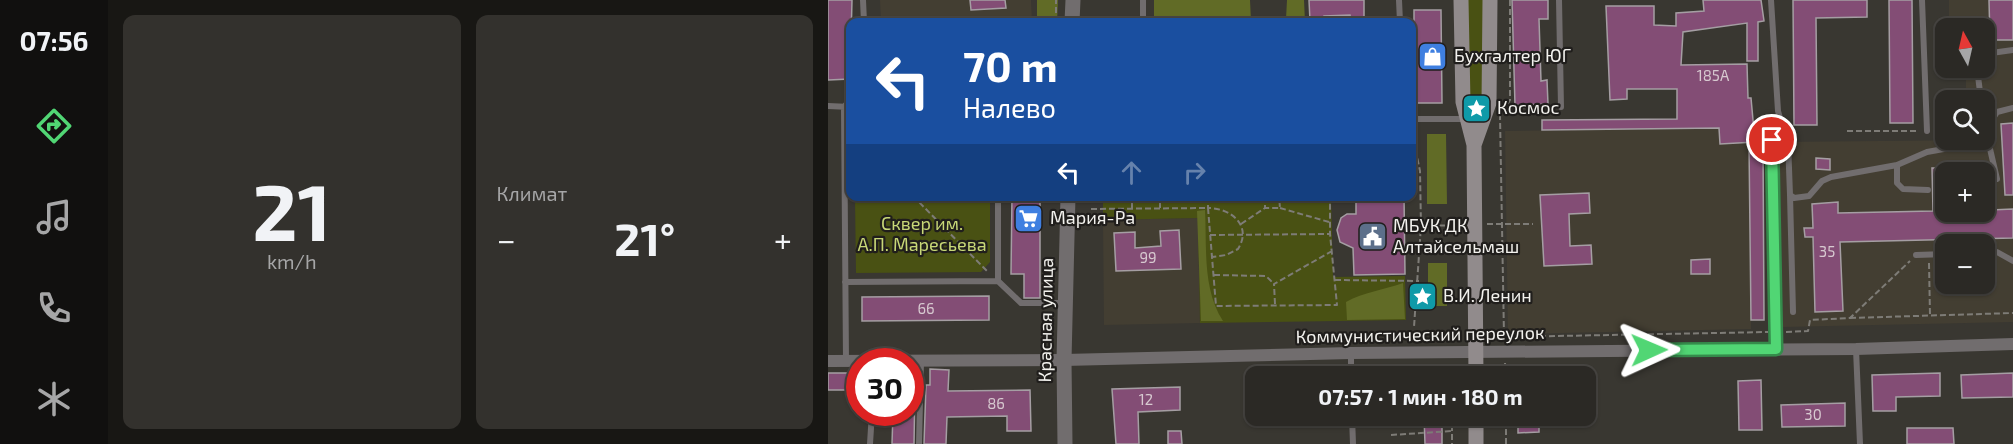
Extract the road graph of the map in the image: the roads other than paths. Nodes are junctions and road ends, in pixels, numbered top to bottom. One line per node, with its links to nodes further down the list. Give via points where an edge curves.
1 (864, 0): 10 (lane)
2 (1073, 0): 11 (street)
3 (1143, 0): 12 (lane)
4 (1399, 0): 13 (lane)
5 (1461, 0): 21 (main road)
6 (1490, 0): 20 (main road)
7 (1559, 0): 18 (lane)
8 (1771, 0): 25 (lane, via 1778,111)
9 (1922, 0): 24 (lane)
10 (864, 18)
11 (1072, 18)
12 (1143, 18)
13 (1400, 18)
14 (2013, 50): 15 (lane)
15 (1995, 52)
16 (828, 106): 17 (lane)
17 (846, 107)
18 (1562, 107)
19 (2013, 108): 22 (lane)
20 (1487, 109): 21 (main road); 26 (main road)
21 (1465, 113): 23 (lane); 26 (main road)
22 (1995, 115)
23 (1416, 119)
24 (1927, 131)
25 (1784, 132): 32 (lane, via 1788,141); 45 (lane, via 1772,140)
26 (1474, 146): 47 (main road)
27 (1938, 150): 29 (lane)
28 (1990, 150): 30 (lane)
29 (1897, 165): 31 (lane, via 1898,183 1903,189); 32 (lane, via 1832,177 1822,181 1809,196)
30 (1997, 179)
31 (1928, 190)
32 (1790, 195): 43 (lane)
33 (846, 201): 41 (lane)
34 (998, 201): 40 (lane)
35 (1068, 201): 42 (street, Красная улица)
36 (1995, 252): 39 (lane)
37 (1935, 254): 38 (lane)
38 (1916, 255)
39 (2013, 261)
40 (997, 281): 41 (lane); 42 (lane, via 1021,303)
41 (845, 282): 51 (lane)
42 (1065, 303): 49 (street, Красная улица)
43 (1793, 312)
44 (2013, 344): 46 (street, Коммунистический переулок)
45 (1776, 349): 46 (street, Коммунистический переулок); 47 (street, Коммунистический переулок)
46 (1856, 349): 64 (lane)
47 (1475, 352): 48 (street, Коммунистический переулок); 54 (main road)
48 (1351, 353): 49 (street, Коммунистический переулок); 53 (lane)
49 (1064, 360): 52 (street, Коммунистический переулок); 61 (street, Красная улица)
50 (828, 361): 51 (street, Коммунистический переулок)
51 (846, 361)
52 (924, 361)
53 (1351, 366)
54 (1476, 366)
55 (871, 426): 59 (lane)
56 (919, 426): 60 (lane)
57 (1352, 426): 62 (lane)
58 (1476, 426): 63 (main road)
59 (870, 444)
60 (919, 444)
61 (1065, 444)
62 (1353, 444)
63 (1476, 444)
64 (1860, 444)

